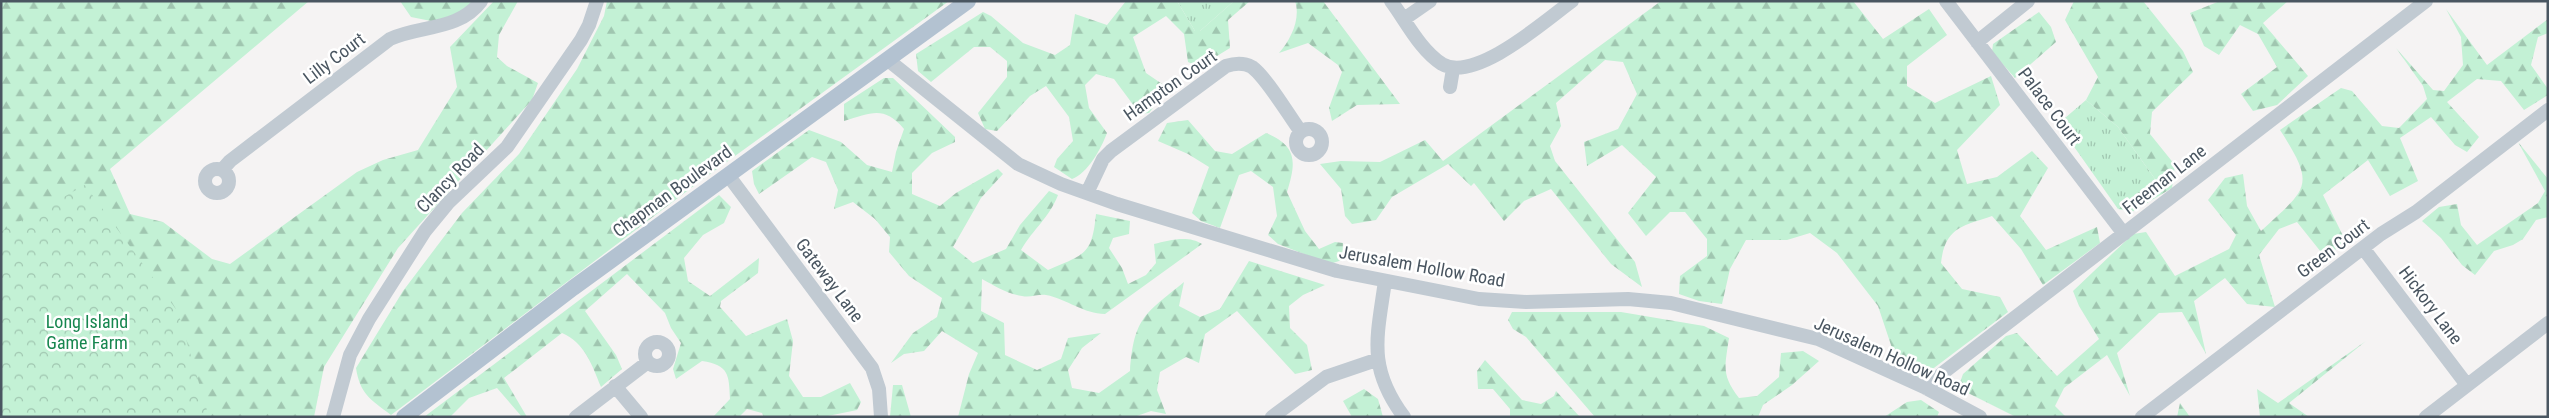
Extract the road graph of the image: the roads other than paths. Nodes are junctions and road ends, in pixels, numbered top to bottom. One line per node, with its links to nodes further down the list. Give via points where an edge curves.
1 (481, 1): 17 (street, Lilly Court, via 454,22 403,32 390,39 237,155)
2 (597, 1): 30 (street, Clancy Road, via 581,40 518,133 433,221 384,295 350,355)
3 (968, 1): 12 (main road, Chapman Boulevard)
4 (1391, 1): 10 (street)
5 (1430, 1): 10 (street)
6 (1572, 1): 13 (street, via 1494,57)
7 (1946, 1): 11 (street, Palace Court)
8 (2028, 1): 11 (street)
9 (2426, 1): 20 (street, Freeman Lane)
10 (1404, 19): 13 (street, via 1441,63)
11 (1977, 42): 20 (street, Palace Court)
12 (888, 60): 18 (main road, Chapman Boulevard); 19 (street, Jerusalem Hollow Road, via 1018,164)
13 (1456, 69): 14 (street)
14 (1450, 87)
15 (2548, 110): 21 (street, Green Court)
16 (1301, 132): 19 (street, Hampton Court, via 1251,67 1239,63 1226,66 1111,150 1103,159)
17 (222, 170)
18 (728, 175): 31 (main road, Chapman Boulevard); 34 (street, Gateway Lane, via 872,368 879,389)
19 (1087, 193): 22 (street, Jerusalem Hollow Road, via 1292,258)
20 (2124, 234): 28 (street, Freeman Lane)
21 (2364, 248): 26 (street, Hickory Lane); 38 (street, Green Court)
22 (1385, 281): 24 (street); 28 (street, Jerusalem Hollow Road, via 1496,301 1628,298 1672,303 1818,340)
23 (2548, 323): 26 (street)
24 (1376, 360): 35 (street, via 1326,377); 36 (street, via 1392,400)
25 (648, 362): 27 (street)
26 (2467, 385): 39 (street)
27 (615, 386): 32 (street); 33 (street)
28 (1926, 388): 29 (street, Jerusalem Hollow Road)
29 (1962, 413): 37 (street, Jerusalem Hollow Road)
30 (333, 417)
31 (404, 417)
32 (576, 417)
33 (641, 417)
34 (881, 417)
35 (1272, 417)
36 (1404, 417)
37 (1980, 417)
38 (2142, 417)
39 (2426, 417)

